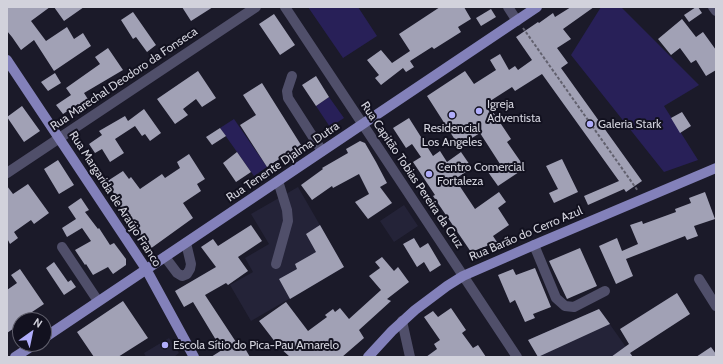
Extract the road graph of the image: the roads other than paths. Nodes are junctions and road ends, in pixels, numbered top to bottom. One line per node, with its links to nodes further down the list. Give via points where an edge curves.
1 (256, 7): 11 (street, Rua Marechal Deodoro da Fonseca)
2 (285, 7): 10 (street, Rua Capitão Tobias Pereira da Cruz)
3 (508, 7): 7 (street)
4 (537, 7): 7 (main road, Rua Tenente Djalma Dutra)
5 (714, 7): 6 (street)
6 (716, 11)
7 (517, 21): 10 (main road, Rua Tenente Djalma Dutra)
8 (7, 60): 11 (main road, Rua Margarida de Araújo Franco)
9 (292, 76): 12 (street, via 287,91 288,98)
10 (362, 124): 12 (main road, Rua Tenente Djalma Dutra); 22 (street, Rua Capitão Tobias Pereira da Cruz)
11 (59, 138): 14 (street, Rua Marechal Deodoro da Fonseca); 21 (main road, Rua Margarida de Araújo Franco)
12 (322, 151): 15 (main road, Rua Tenente Djalma Dutra)
13 (716, 168): 17 (main road, Rua Barão do Cerro Azul)
14 (7, 173)
15 (278, 181): 16 (main road, Rua Tenente Djalma Dutra); 20 (street, via 288,221)
16 (186, 243): 19 (main road, Rua Tenente Djalma Dutra); 19 (street, via 191,264 187,274 182,276 177,273)
17 (534, 245): 22 (main road, Rua Barão do Cerro Azul); 24 (street, via 556,298 565,306 574,308)
18 (62, 247): 25 (street)
19 (165, 257): 21 (main road, Rua Tenente Djalma Dutra)
20 (276, 264)
21 (146, 269): 25 (main road, Rua Tenente Djalma Dutra); 29 (main road, Rua Margarida de Araújo Franco)
22 (463, 276): 27 (main road, Rua Barão do Cerro Azul); 32 (street, Rua Capitão Tobias Pereira da Cruz)
23 (699, 279): 26 (street)
24 (605, 291)
25 (98, 301): 28 (main road, Rua Tenente Djalma Dutra)
26 (716, 306)
27 (402, 321): 30 (main road, Rua Barão do Cerro Azul); 31 (street)
28 (52, 333)
29 (194, 357)
30 (368, 357)
31 (410, 357)
32 (517, 357)

